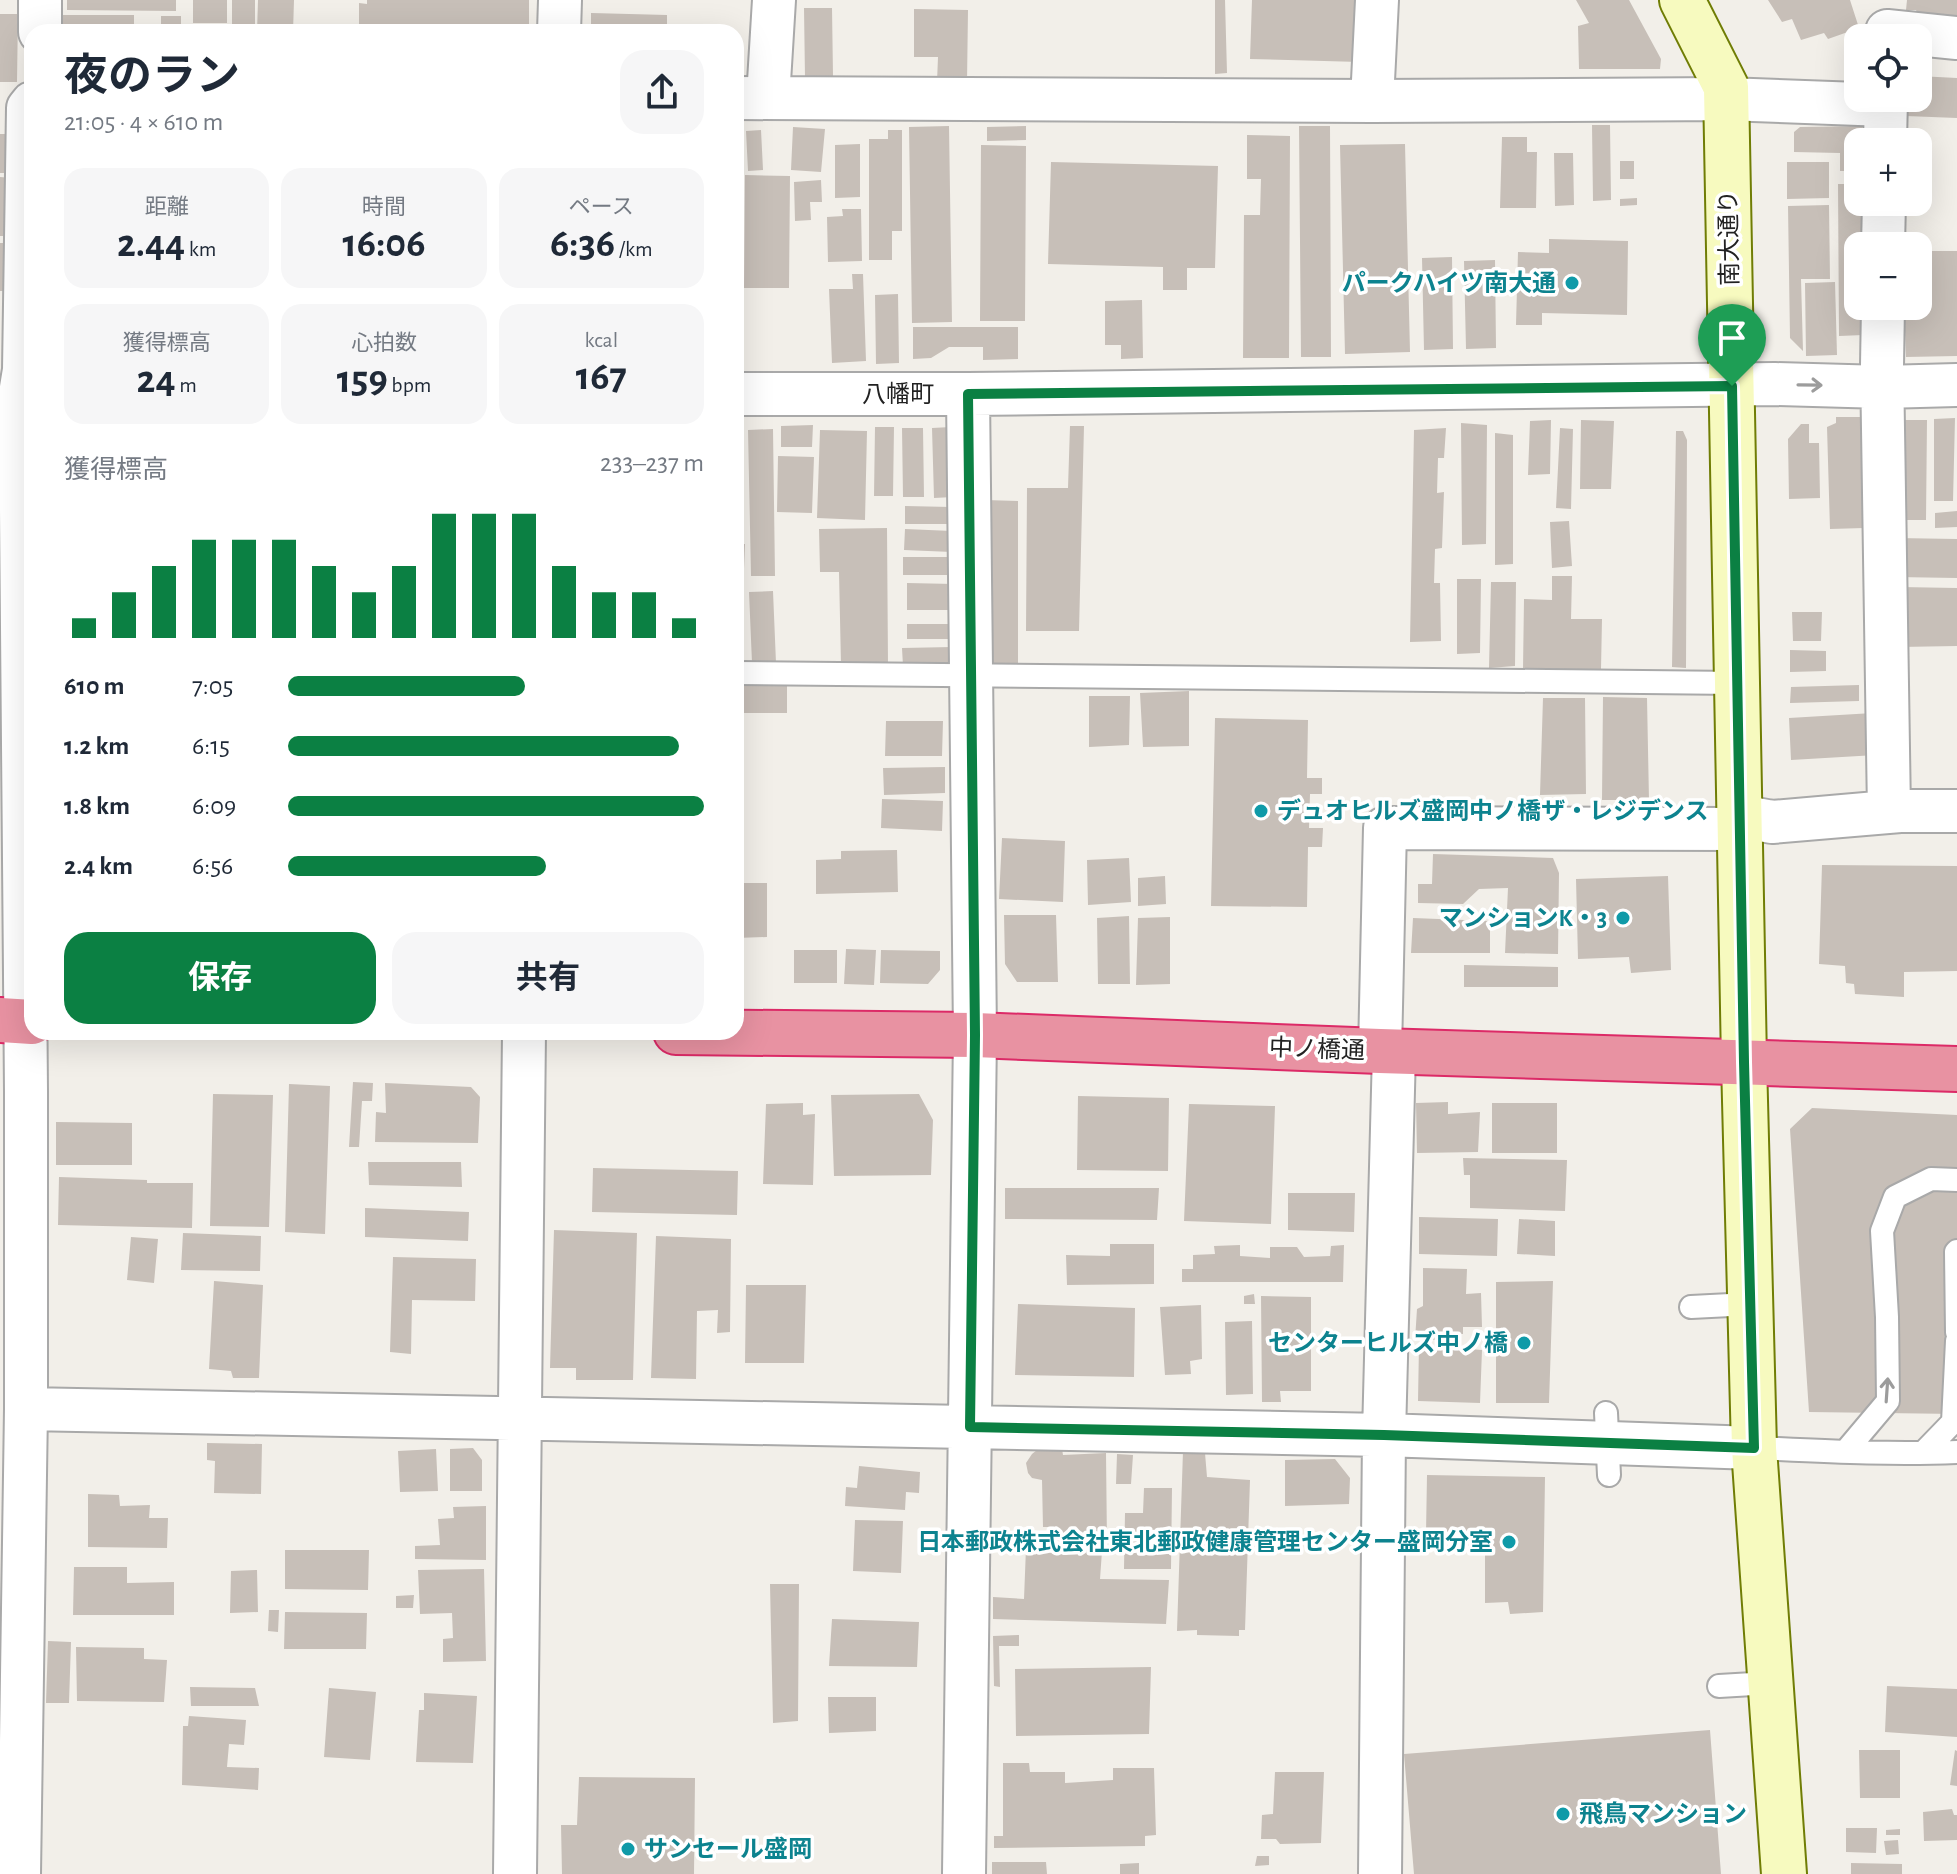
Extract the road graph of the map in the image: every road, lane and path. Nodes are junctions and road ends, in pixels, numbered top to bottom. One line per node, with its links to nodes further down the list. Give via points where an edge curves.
1 (40, 0): 7 (street)
2 (560, 0): 8 (street)
3 (774, 0): 10 (street)
4 (1377, 0): 12 (street)
5 (1682, 0): 11 (street, 南大通り, via 1726,87)
6 (1887, 23): 9 (street)
7 (40, 24)
8 (559, 24)
9 (1957, 38)
10 (752, 98): 12 (street)
11 (1726, 99): 12 (street); 14 (street); 17 (street, 南大通り)
12 (1372, 101)
13 (23, 107): 19 (street, via 24,370)
14 (1885, 115)
15 (1883, 320): 18 (street)
16 (1957, 385): 18 (street, 八幡町)
17 (1732, 386): 18 (street, 八幡町, one-way to 18); 21 (street, 八幡町); 25 (street, 南大通り)
18 (1883, 387): 27 (street)
19 (17, 394): 22 (street)
20 (744, 394): 21 (street, 八幡町)
21 (968, 394): 24 (street)
22 (19, 668): 28 (street)
23 (744, 673): 24 (lane)
24 (971, 676): 25 (lane); 32 (street)
25 (1738, 683): 29 (street, 南大通り)
26 (1957, 811): 27 (street)
27 (1889, 812): 29 (street)
28 (12, 818): 30 (street)
29 (1740, 822): 34 (street, via 1385,828); 35 (street, 南大通り)
30 (19, 1021): 43 (street)
31 (744, 1033): 32 (highway, 中ノ橋通)
32 (975, 1035): 34 (highway, 中ノ橋通); 45 (street)
33 (524, 1040): 44 (street)
34 (1387, 1052): 35 (highway, 中ノ橋通); 46 (street)
35 (1744, 1062): 36 (highway, 中ノ橋通); 39 (street, 南大通り)
36 (1957, 1069)
37 (1957, 1180): 48 (lane, one-way to 37, via 1888,1401 1882,1231 1895,1197 1931,1179)
38 (1957, 1251): 41 (lane)
39 (1750, 1304): 40 (lane); 47 (street, 南大通り)
40 (1691, 1307)
41 (1957, 1332)
42 (1957, 1341): 50 (lane, via 1953,1422)
43 (26, 1409): 44 (street); 53 (street)
44 (520, 1418): 45 (street); 54 (street)
45 (970, 1427): 46 (street); 55 (street)
46 (1384, 1435): 47 (street); 56 (street)
47 (1754, 1448): 48 (lane); 51 (street, 南大通り)
48 (1845, 1452): 50 (lane)
49 (1957, 1452): 50 (lane)
50 (1923, 1453)
51 (1770, 1683): 52 (lane); 57 (street, 南大通り)
52 (1719, 1686)
53 (19, 1874)
54 (515, 1874)
55 (964, 1874)
56 (1380, 1874)
57 (1784, 1874)

